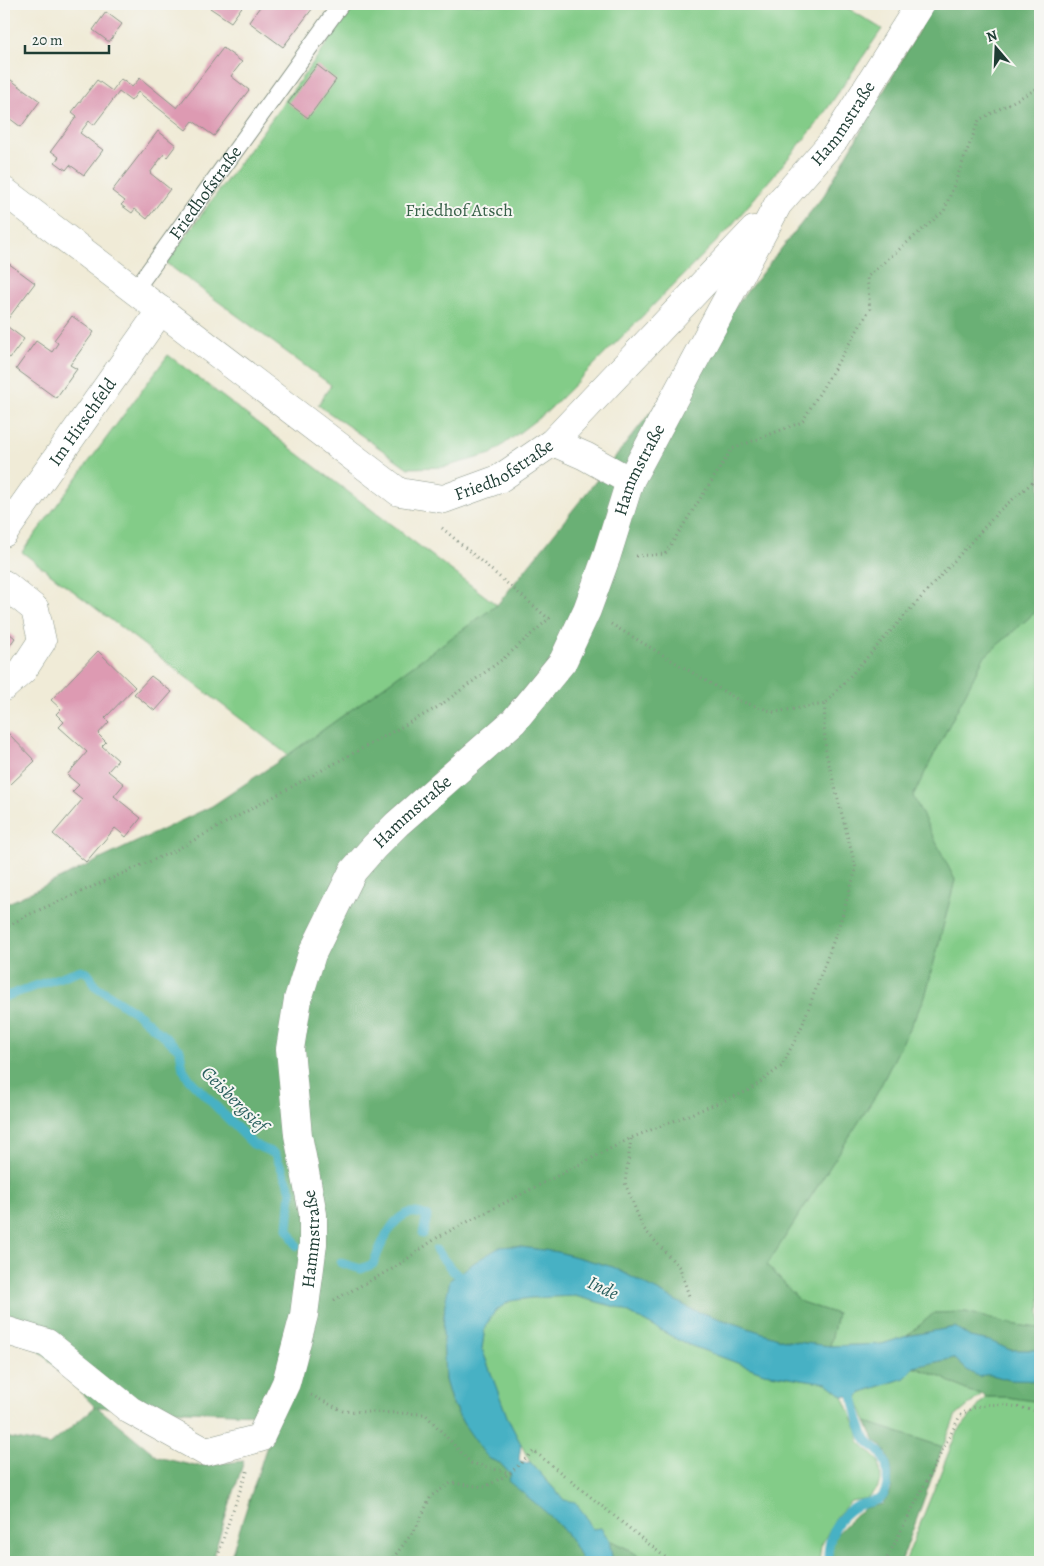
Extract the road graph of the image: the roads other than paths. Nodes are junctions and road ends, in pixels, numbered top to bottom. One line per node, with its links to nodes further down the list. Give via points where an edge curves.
1 (341, 4): 5 (lane, Friedhofstraße)
2 (920, 4): 4 (street, Hammstraße, via 835,139)
3 (4, 191): 5 (street, Friedhofstraße)
4 (778, 204): 7 (street, Friedhofstraße); 8 (street, Hammstraße)
5 (135, 290): 6 (street, Friedhofstraße)
6 (161, 310): 7 (street, Friedhofstraße, via 399,492 444,499 499,479); 9 (street, Im Hirschfeld)
7 (553, 442): 8 (street)
8 (630, 481): 12 (street, Hammstraße, via 587,610 563,661 513,722 397,824 353,871 312,954 298,999 290,1049 298,1135 313,1214 313,1244 304,1315 286,1383 260,1438 206,1452 130,1410 48,1343)
9 (4, 533)
10 (4, 584): 11 (street, via 35,610 42,641 23,670)
11 (4, 687)
12 (4, 1330)

